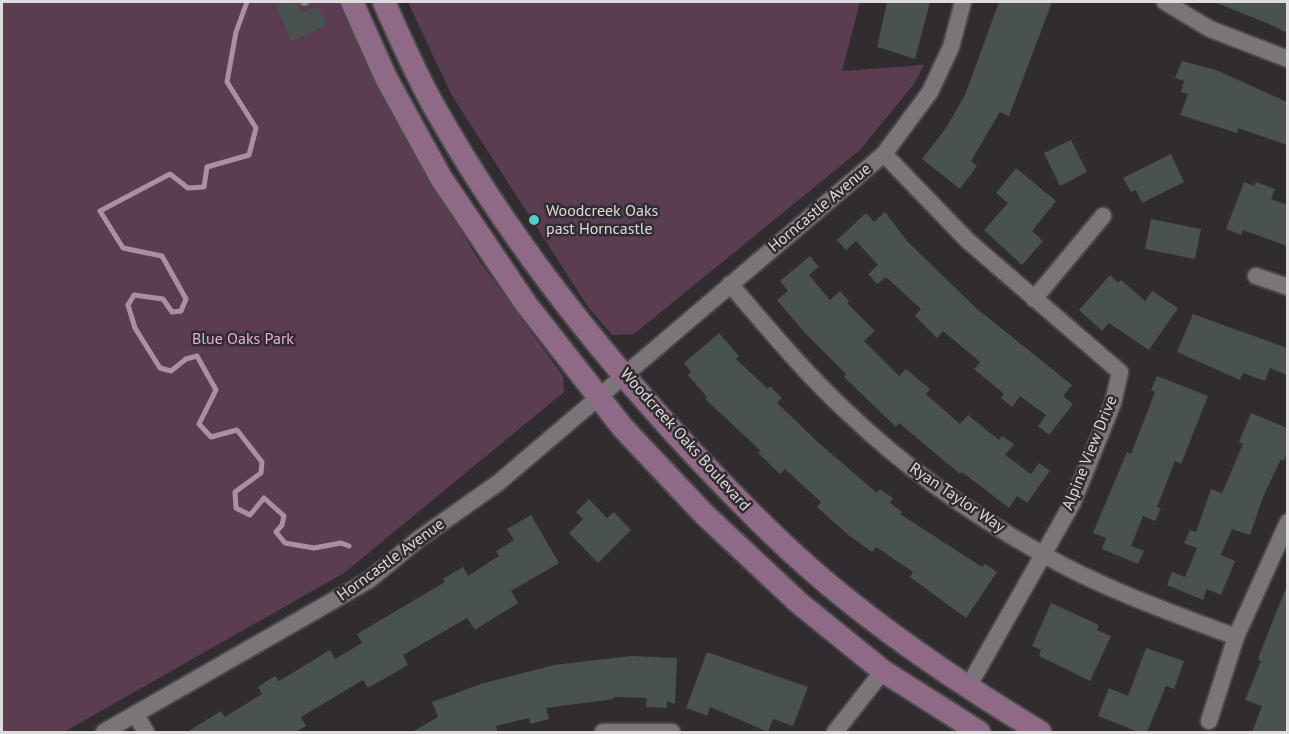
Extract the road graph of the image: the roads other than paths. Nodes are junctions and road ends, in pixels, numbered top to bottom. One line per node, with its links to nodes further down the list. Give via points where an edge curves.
1 (352, 2): 13 (main road, Woodcreek Oaks Boulevard, via 387,78 441,178 526,304)
2 (384, 2): 12 (main road, Woodcreek Oaks Boulevard, via 435,108 468,164 508,226)
3 (963, 2): 6 (street, Horncastle Avenue, via 951,48 930,92)
4 (1165, 2): 5 (street, via 1210,29)
5 (1287, 59)
6 (884, 154): 9 (street, Horncastle Avenue); 11 (street, Alpine View Drive, via 968,241)
7 (1103, 216): 11 (street)
8 (1256, 276): 10 (street)
9 (730, 284): 12 (street, Horncastle Avenue); 15 (street, Ryan Taylor Way, via 846,412 910,467)
10 (1287, 287)
11 (1034, 299): 15 (street, Alpine View Drive, via 1120,372 1113,404 1088,467)
12 (624, 375): 13 (street, Horncastle Avenue); 18 (main road, Woodcreek Oaks Boulevard, via 773,534 848,601)
13 (598, 397): 17 (main road, Woodcreek Oaks Boulevard, via 758,567); 19 (street, Horncastle Avenue, via 498,483 369,580)
14 (1287, 522): 16 (street)
15 (1044, 555): 16 (street, Ryan Taylor Way); 18 (street, Alpine View Drive)
16 (1236, 637): 20 (street)
17 (883, 671): 25 (street); 26 (main road, Woodcreek Oaks Boulevard)
18 (968, 687): 27 (main road, Woodcreek Oaks Boulevard)
19 (136, 715): 21 (street, Horncastle Avenue); 22 (street)
20 (1209, 721)
21 (104, 732)
22 (146, 732)
23 (603, 732): 24 (street)
24 (672, 732)
25 (835, 732)
26 (979, 732)
27 (1040, 732)

